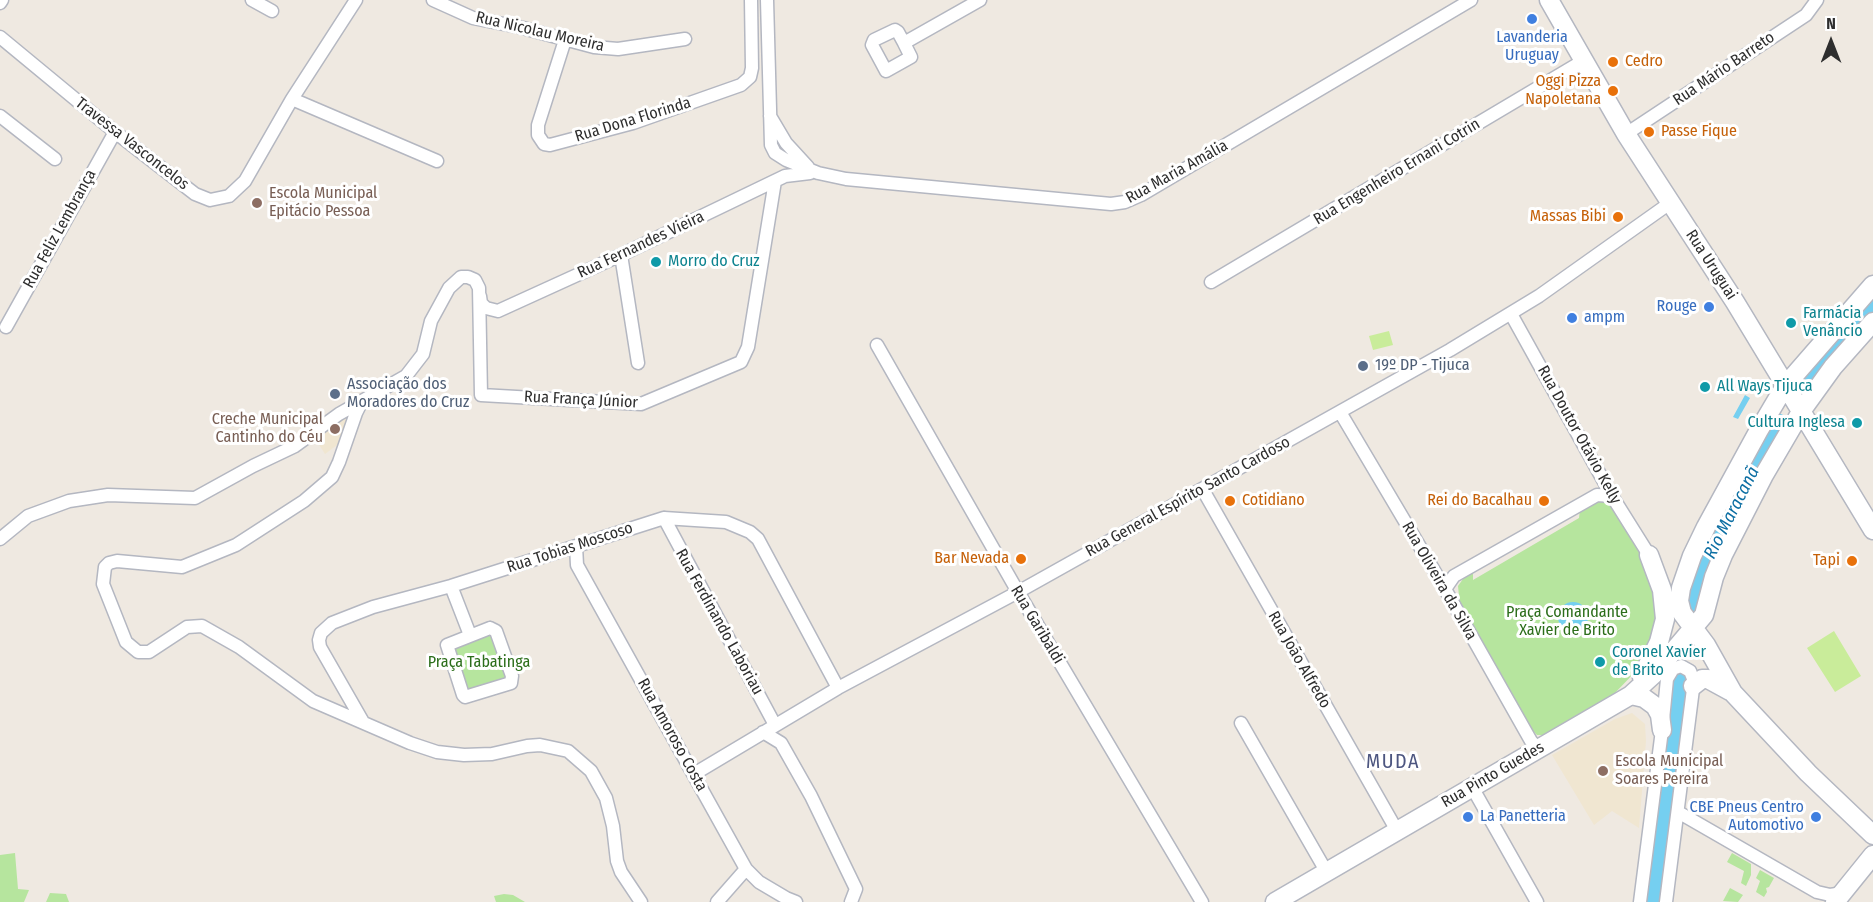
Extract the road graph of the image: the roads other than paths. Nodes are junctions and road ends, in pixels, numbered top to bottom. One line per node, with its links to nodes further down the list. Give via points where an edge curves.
1 (252, 0): 10 (street)
2 (356, 0): 16 (street, Travessa Vasconcelos)
3 (433, 0): 13 (street, Rua Nicolau Moreira, via 473,18)
4 (751, 0): 13 (street, Rua Dona Florinda, via 752,68 750,77 741,85 633,123 544,144 538,135 538,125)
5 (980, 0): 14 (street)
6 (1471, 0): 22 (street, Rua Maria Amália, via 1125,202 1076,202 846,179)
7 (1549, 0): 15 (street, Rua Uruguai)
8 (1817, 0): 19 (street, Rua Mário Barreto, via 1806,15)
9 (766, 2): 22 (street, via 769,115 786,143)
10 (272, 11)
11 (0, 38): 18 (street, Travessa Vasconcelos)
12 (685, 39): 13 (street, Rua Nicolau Moreira, via 618,49)
13 (565, 40)
14 (904, 43)
15 (1583, 61): 19 (street, Rua Uruguai); 26 (street, Rua Engenheiro Ernani Cotrin)
16 (292, 99): 18 (street, Travessa Vasconcelos, via 245,181 229,196 210,200 195,194); 21 (street)
17 (0, 116): 20 (street)
18 (115, 132): 31 (street, Rua Feliz Lembrança)
19 (1626, 134): 24 (street, Rua Uruguai)
20 (54, 159)
21 (437, 161)
22 (814, 171): 23 (street, Rua Fernandes Vieira)
23 (775, 181): 25 (street, Rua Fernandes Vieira); 27 (street, Rua França Júnior, via 748,347 741,362 642,404 481,395)
24 (1671, 203): 29 (street, Rua General Espírito Santo Cardoso); 34 (street, Rua Uruguai)
25 (621, 255): 27 (street, Rua Fernandes Vieira, via 498,311 482,303); 33 (street)
26 (1211, 282)
27 (477, 284): 35 (street, via 461,277 449,288 431,321 423,354 406,376)
28 (1873, 285): 34 (street)
29 (1511, 314): 37 (street, Rua General Espírito Santo Cardoso); 39 (street, Rua Doutor Otávio Kelly)
30 (1873, 322): 36 (street, Rua Pinto Guedes, via 1833,367)
31 (6, 327)
32 (877, 345): 48 (street, Rua Garibaldi)
33 (638, 363)
34 (1785, 386): 36 (street, Rua Uruguai); 45 (street)
35 (362, 401): 42 (street, via 295,446 203,495 108,495 69,501 28,516); 55 (street, via 332,477 304,501 236,545 182,567 110,563 105,567 103,584 132,649 149,652 187,627 202,626 239,647 313,701)
36 (1802, 411): 41 (street, Rua Uruguai); 49 (street, Rua Pinto Guedes, via 1723,555 1704,615)
37 (1340, 412): 38 (street, Rua General Espírito Santo Cardoso); 47 (street, Rua Oliveira da Silva)
38 (1203, 490): 48 (street, Rua General Espírito Santo Cardoso); 64 (street, Rua João Alfredo)
39 (1612, 496): 44 (street, Rua Doutor Otávio Kelly); 47 (street, via 1597,495 1454,576)
40 (663, 518): 43 (street, Rua Tobias Moscoso); 52 (street, Rua Tobias Moscoso, via 726,522 758,539); 57 (street, Rua Ferdinando Laboriau)
41 (1873, 530)
42 (0, 539)
43 (576, 546): 46 (street, Rua Tobias Moscoso); 61 (street, Rua Amoroso Costa, via 577,565)
44 (1649, 555): 45 (street, via 1672,566); 54 (street, via 1663,595 1664,628 1648,667)
45 (1692, 556): 49 (street, via 1679,601 1682,613)
46 (451, 586): 50 (street); 55 (street, Rua Tobias Moscoso, via 373,607 332,623 321,633 320,647)
47 (1445, 590): 60 (street, Rua Oliveira da Silva)
48 (1018, 592): 52 (street, Rua General Espírito Santo Cardoso); 75 (street, Rua Garibaldi)
49 (1694, 628): 53 (street); 54 (street, Rua Pinto Guedes, via 1654,674)
50 (470, 635): 50 (street, via 447,645 463,695 469,697 512,683 513,676 496,631 490,628)
51 (1693, 686): 53 (street, via 1708,679); 58 (street, via 1693,674 1687,668 1677,667 1669,673); 63 (street)
52 (838, 688): 57 (street, Rua General Espírito Santo Cardoso)
53 (1733, 693): 65 (street)
54 (1628, 696): 58 (street, via 1648,700 1655,706); 60 (street, Rua Pinto Guedes)
55 (363, 722): 71 (street, via 436,752 492,754 540,745 568,751 591,771 603,790 617,861)
56 (1241, 723): 68 (street)
57 (775, 725): 59 (street, Rua General Espírito Santo Cardoso)
58 (1662, 730): 78 (street)
59 (763, 732): 61 (street, Rua General Espírito Santo Cardoso); 74 (street, via 781,743 811,796 856,889)
60 (1538, 749): 62 (street, Rua Pinto Guedes)
61 (694, 774): 67 (street, Rua Amoroso Costa)
62 (1472, 787): 64 (street, Rua Pinto Guedes); 77 (street)
63 (1678, 812): 70 (street, via 1817,892); 79 (street)
64 (1396, 830): 68 (street, Rua Pinto Guedes)
65 (1873, 835)
66 (1873, 855): 70 (street)
67 (746, 869): 72 (street); 73 (street, Rua Amoroso Costa, via 759,882)
68 (1326, 871): 69 (street, Rua Pinto Guedes)
69 (1297, 896): 76 (street, Rua Pinto Guedes)
70 (1839, 897)
71 (641, 902)
72 (717, 902)
73 (796, 902)
74 (851, 902)
75 (1202, 902)
76 (1275, 902)
77 (1537, 902)
78 (1640, 902)
79 (1666, 902)

